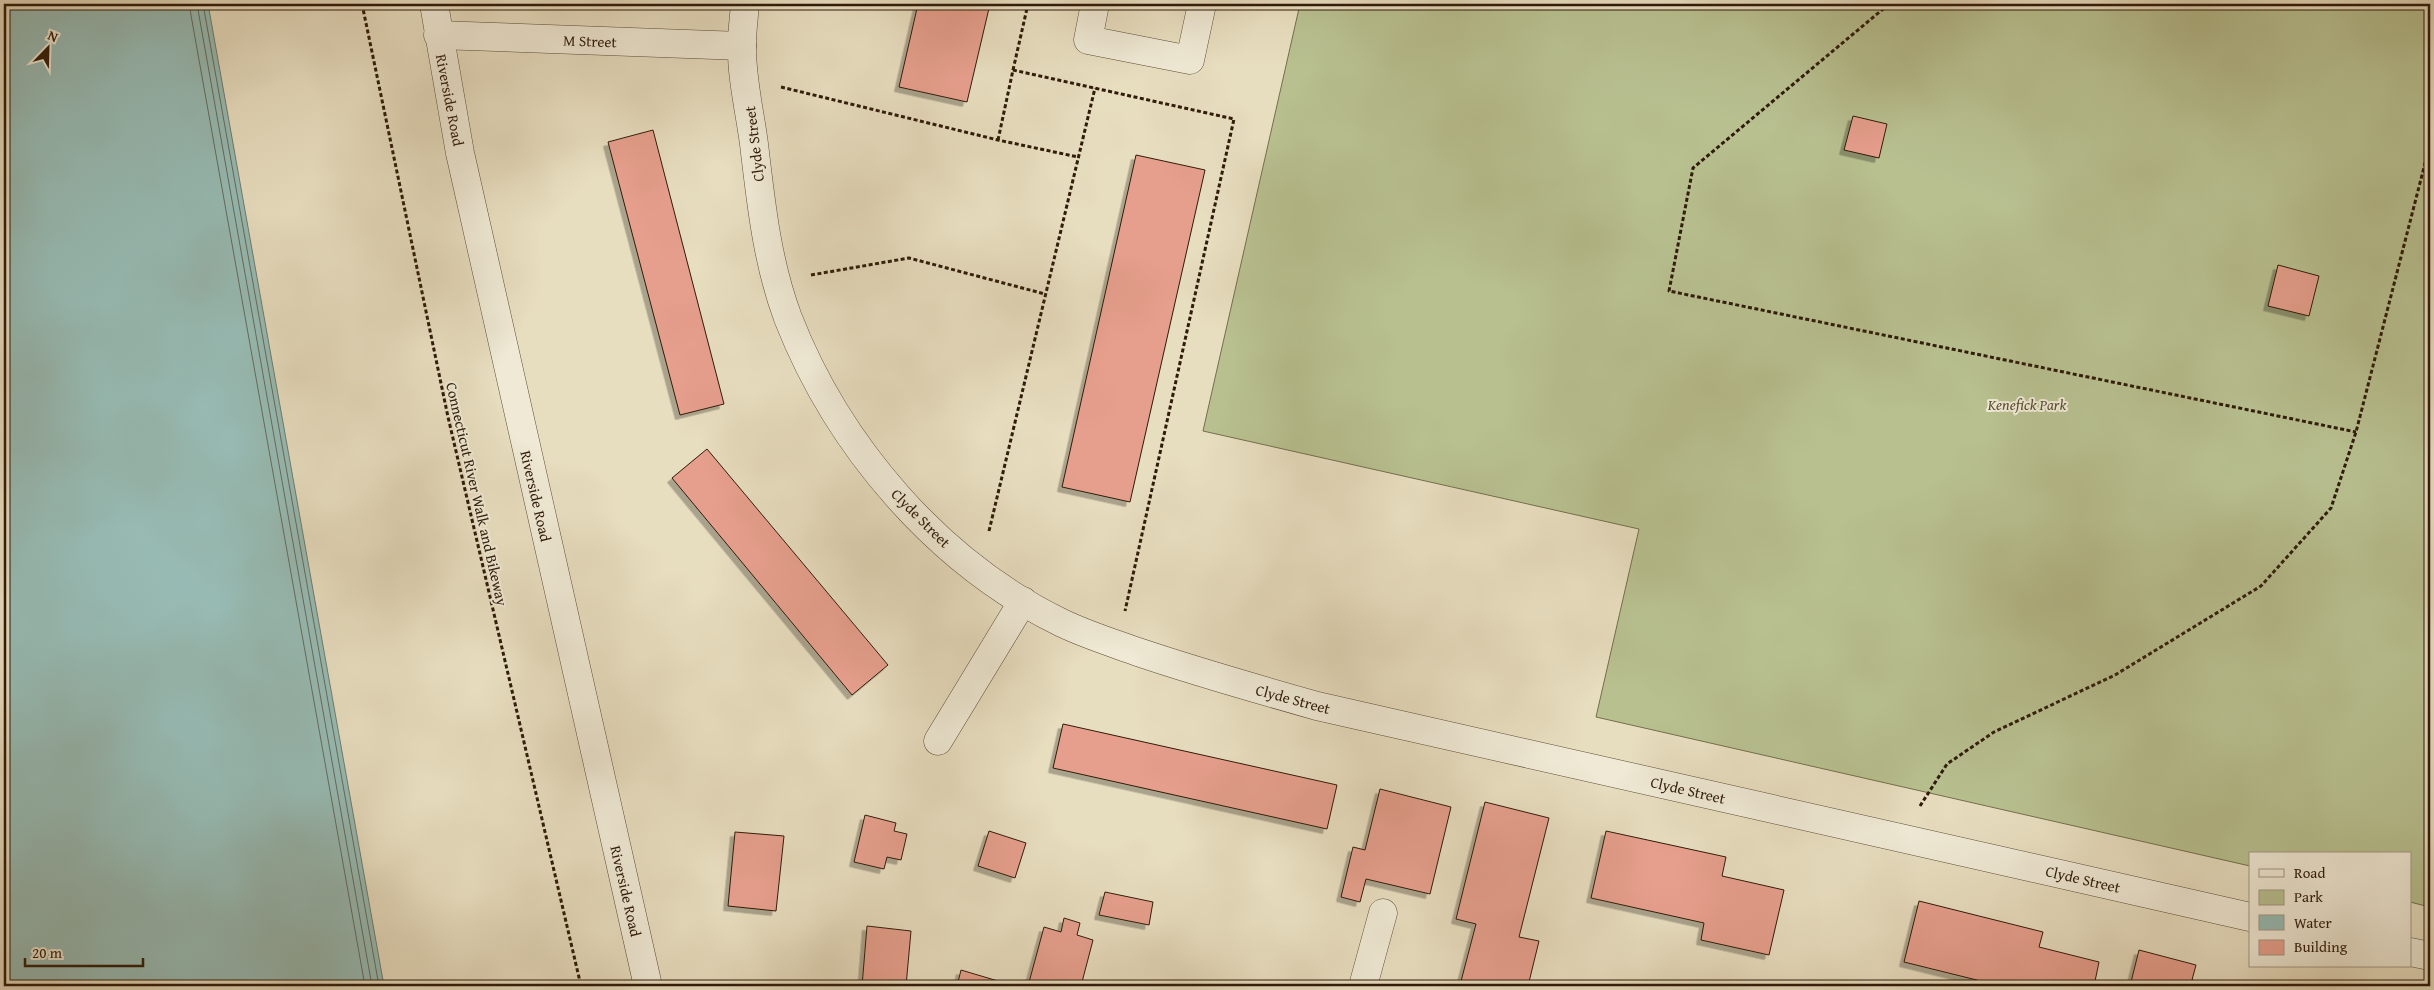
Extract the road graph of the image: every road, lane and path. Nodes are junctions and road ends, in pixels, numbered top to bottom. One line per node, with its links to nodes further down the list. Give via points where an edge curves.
1 (362, 4): 28 (path, Connecticut River Walk and Bikeway, via 448,417)
2 (434, 4): 8 (street, Riverside Road)
3 (745, 4): 9 (street, Clyde Street)
4 (1028, 4): 10 (path)
5 (1095, 4): 6 (street, via 1088,40 1190,60)
6 (1202, 4)
7 (1889, 4): 18 (path, via 1693,168 1669,291)
8 (438, 36): 9 (street, M Street); 29 (street, Riverside Road, via 490,289)
9 (742, 46): 20 (street, Clyde Street, via 764,230 788,316 812,370 847,430 907,506 948,546)
10 (1013, 70): 12 (path); 13 (path)
11 (780, 87): 13 (path)
12 (1095, 88): 15 (path); 21 (path, via 1234,119)
13 (998, 140): 15 (path)
14 (2430, 144): 18 (path)
15 (1078, 157): 17 (path)
16 (811, 275): 17 (path, via 910,258)
17 (1045, 294): 19 (path)
18 (2356, 432): 23 (path, via 2331,508 2261,586 2115,675 1994,732 1947,764)
19 (988, 530)
20 (1023, 601): 22 (street); 23 (street, Clyde Street, via 1097,638 1317,706)
21 (1125, 612)
22 (938, 741)
23 (1899, 838): 25 (street, Clyde Street)
24 (1383, 913): 30 (street)
25 (2249, 917)
26 (2412, 952): 27 (street)
27 (2430, 956)
28 (581, 986)
29 (648, 986)
30 (1363, 986)

